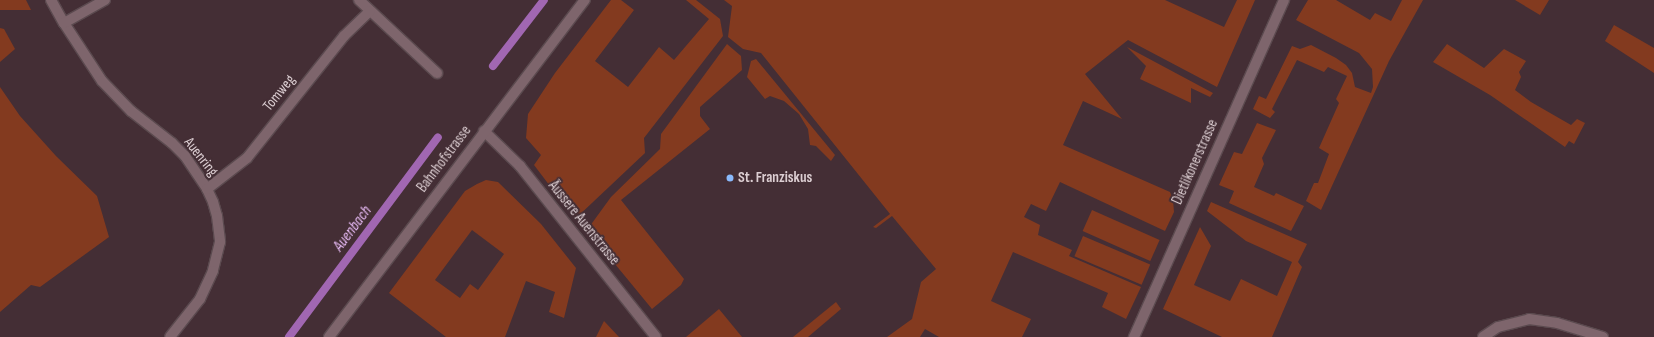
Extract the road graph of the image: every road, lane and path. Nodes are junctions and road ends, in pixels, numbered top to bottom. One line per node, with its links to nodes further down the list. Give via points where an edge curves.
1 (51, 0): 7 (street, Auenring)
2 (105, 0): 7 (street)
3 (359, 0): 6 (street)
4 (585, 0): 9 (street, Bahnhofstrasse)
5 (1284, 0): 14 (street, Dietlikonerstrasse)
6 (370, 11): 8 (street); 10 (street, Tomweg, via 344,36 247,158)
7 (64, 23): 10 (street, Auenring, via 102,81 131,111 185,156)
8 (437, 72)
9 (484, 131): 12 (street, Bahnhofstrasse); 13 (street, Äussere Auenstrasse, via 520,166)
10 (207, 188): 11 (street, Auenring, via 217,216 220,242 218,255 207,287)
11 (170, 337)
12 (329, 337)
13 (656, 337)
14 (1134, 337)
15 (1483, 337): 16 (street, via 1498,327 1529,319 1557,323)
16 (1603, 337)

